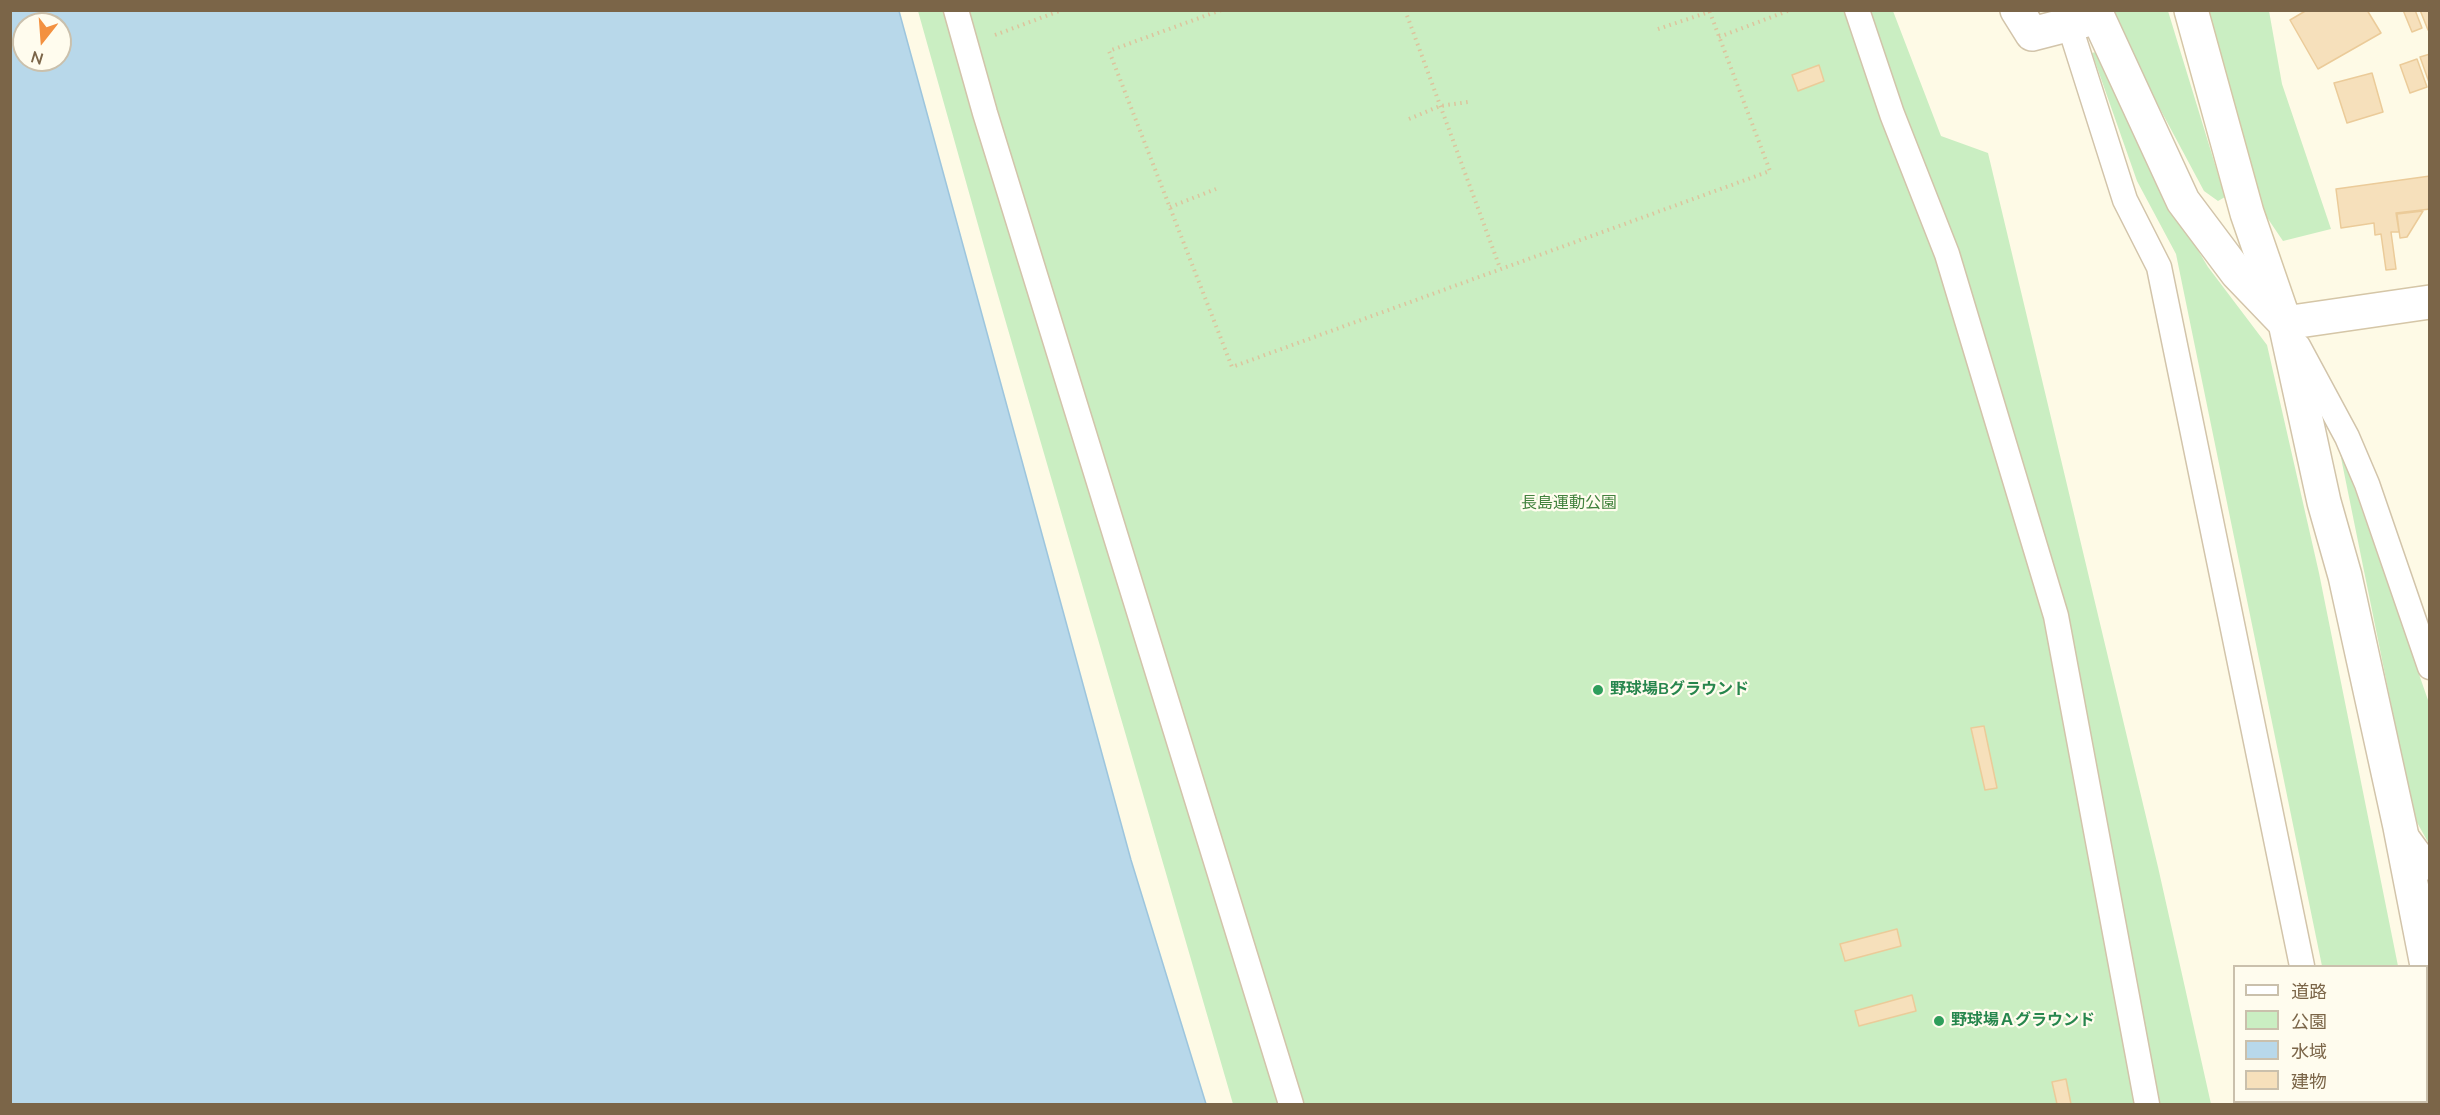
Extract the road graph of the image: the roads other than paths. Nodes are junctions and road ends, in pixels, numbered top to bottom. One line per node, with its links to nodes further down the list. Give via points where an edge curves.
1 (956, 10): 13 (lane)
2 (1857, 10): 14 (lane, via 1892,114 1947,254 2056,616)
3 (2018, 10): 5 (street, via 2032,33)
4 (2191, 10): 7 (street, via 2247,213)
5 (2068, 17): 7 (street, via 2098,17 2183,201 2237,273); 11 (lane, via 2125,200 2159,267)
6 (2430, 302): 7 (street)
7 (2285, 323): 8 (lane, via 2347,437 2367,484); 9 (street)
8 (2430, 667)
9 (2400, 827): 10 (lane); 12 (street)
10 (2430, 868)
11 (2302, 965)
12 (2427, 965)
13 (1291, 1104)
14 (2146, 1104)

